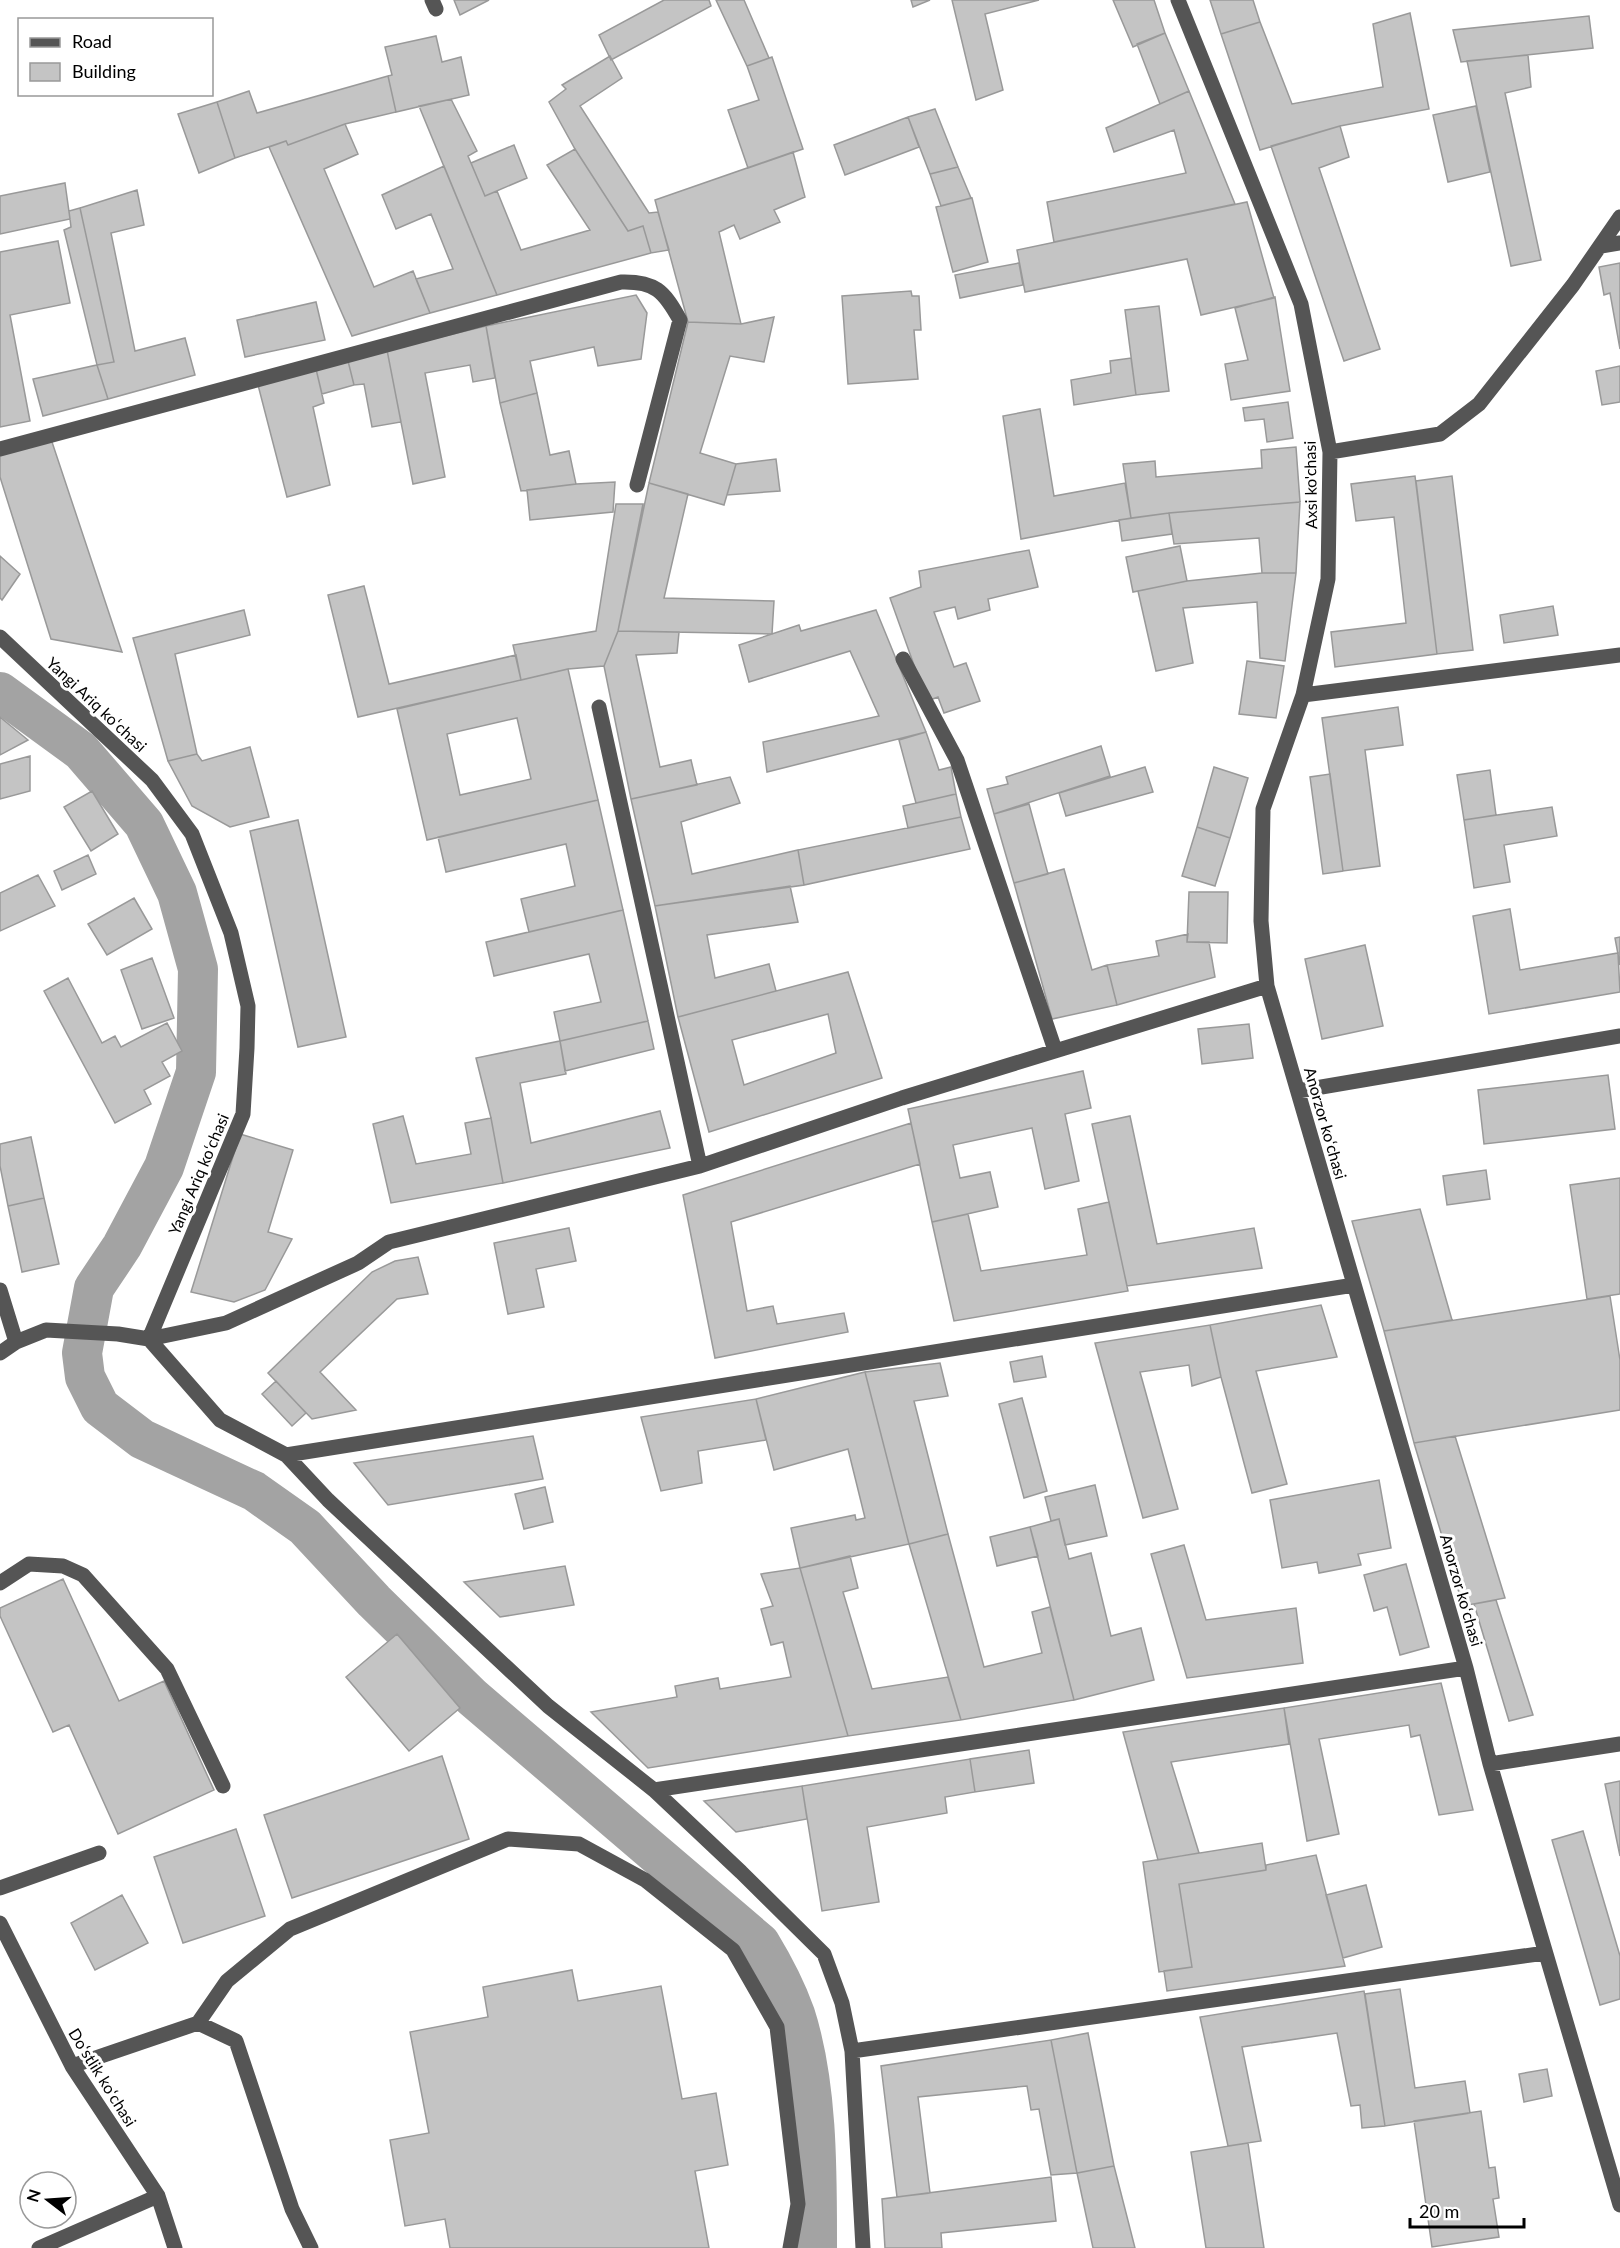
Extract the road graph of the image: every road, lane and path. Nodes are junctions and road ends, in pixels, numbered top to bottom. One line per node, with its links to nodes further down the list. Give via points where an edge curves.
1 (1178, 0): 6 (street, Axsi ko'chasi, via 1301,304)
2 (1620, 217): 4 (street)
3 (1620, 243): 4 (street)
4 (1601, 246): 6 (street, via 1479,404 1440,434)
5 (0, 449): 7 (street, via 621,282 639,281 667,297 680,320)
6 (1330, 452): 11 (street, Axsi ko'chasi, via 1328,579)
7 (637, 485)
8 (0, 637): 20 (street, Yangi Ariq koʻchasi, via 152,780 192,834 231,933 248,1006 243,1114)
9 (1620, 655): 11 (street)
10 (903, 659): 15 (street, via 957,760)
11 (1303, 696): 13 (street, Axsi ko'chasi, via 1263,809 1261,921)
12 (599, 707): 17 (street)
13 (1267, 986): 15 (street); 16 (street, Anorzor koʻchasi)
14 (1620, 1036): 16 (street)
15 (1055, 1050): 17 (street)
16 (1298, 1091): 18 (street, Anorzor koʻchasi)
17 (700, 1166): 20 (street, via 389,1242 358,1263 226,1323)
18 (1354, 1285): 23 (street); 25 (street, Anorzor koʻchasi)
19 (0, 1290): 21 (street)
20 (149, 1339): 21 (street, via 46,1330); 23 (street, via 220,1420)
21 (15, 1342): 22 (street)
22 (0, 1353)
23 (286, 1455): 29 (street, via 328,1500 548,1706)
24 (0, 1583): 28 (street, via 29,1564 63,1566 83,1575 167,1669)
25 (1466, 1668): 27 (street, Anorzor koʻchasi); 29 (street)
26 (1620, 1744): 27 (street)
27 (1490, 1764): 33 (street, Anorzor koʻchasi)
28 (223, 1786)
29 (654, 1790): 35 (street, via 824,1954 842,2003)
30 (99, 1853): 31 (street)
31 (0, 1888)
32 (0, 1923): 36 (street, Doʻstlik koʻchasi)
33 (1545, 1953): 35 (street); 38 (street, Anorzor koʻchasi)
34 (198, 2023): 36 (street); 41 (street, via 236,2042 292,2208); 42 (street, via 227,1981 290,1929 508,1839 579,1844 645,1880 733,1950 777,2027 798,2204)
35 (852, 2051): 43 (street)
36 (72, 2066): 37 (street, Doʻstlik koʻchasi)
37 (158, 2196): 39 (street); 40 (street, Doʻstlik koʻchasi)
38 (1620, 2205)
39 (39, 2248)
40 (175, 2248)
41 (311, 2248)
42 (790, 2248)
43 (863, 2248)

